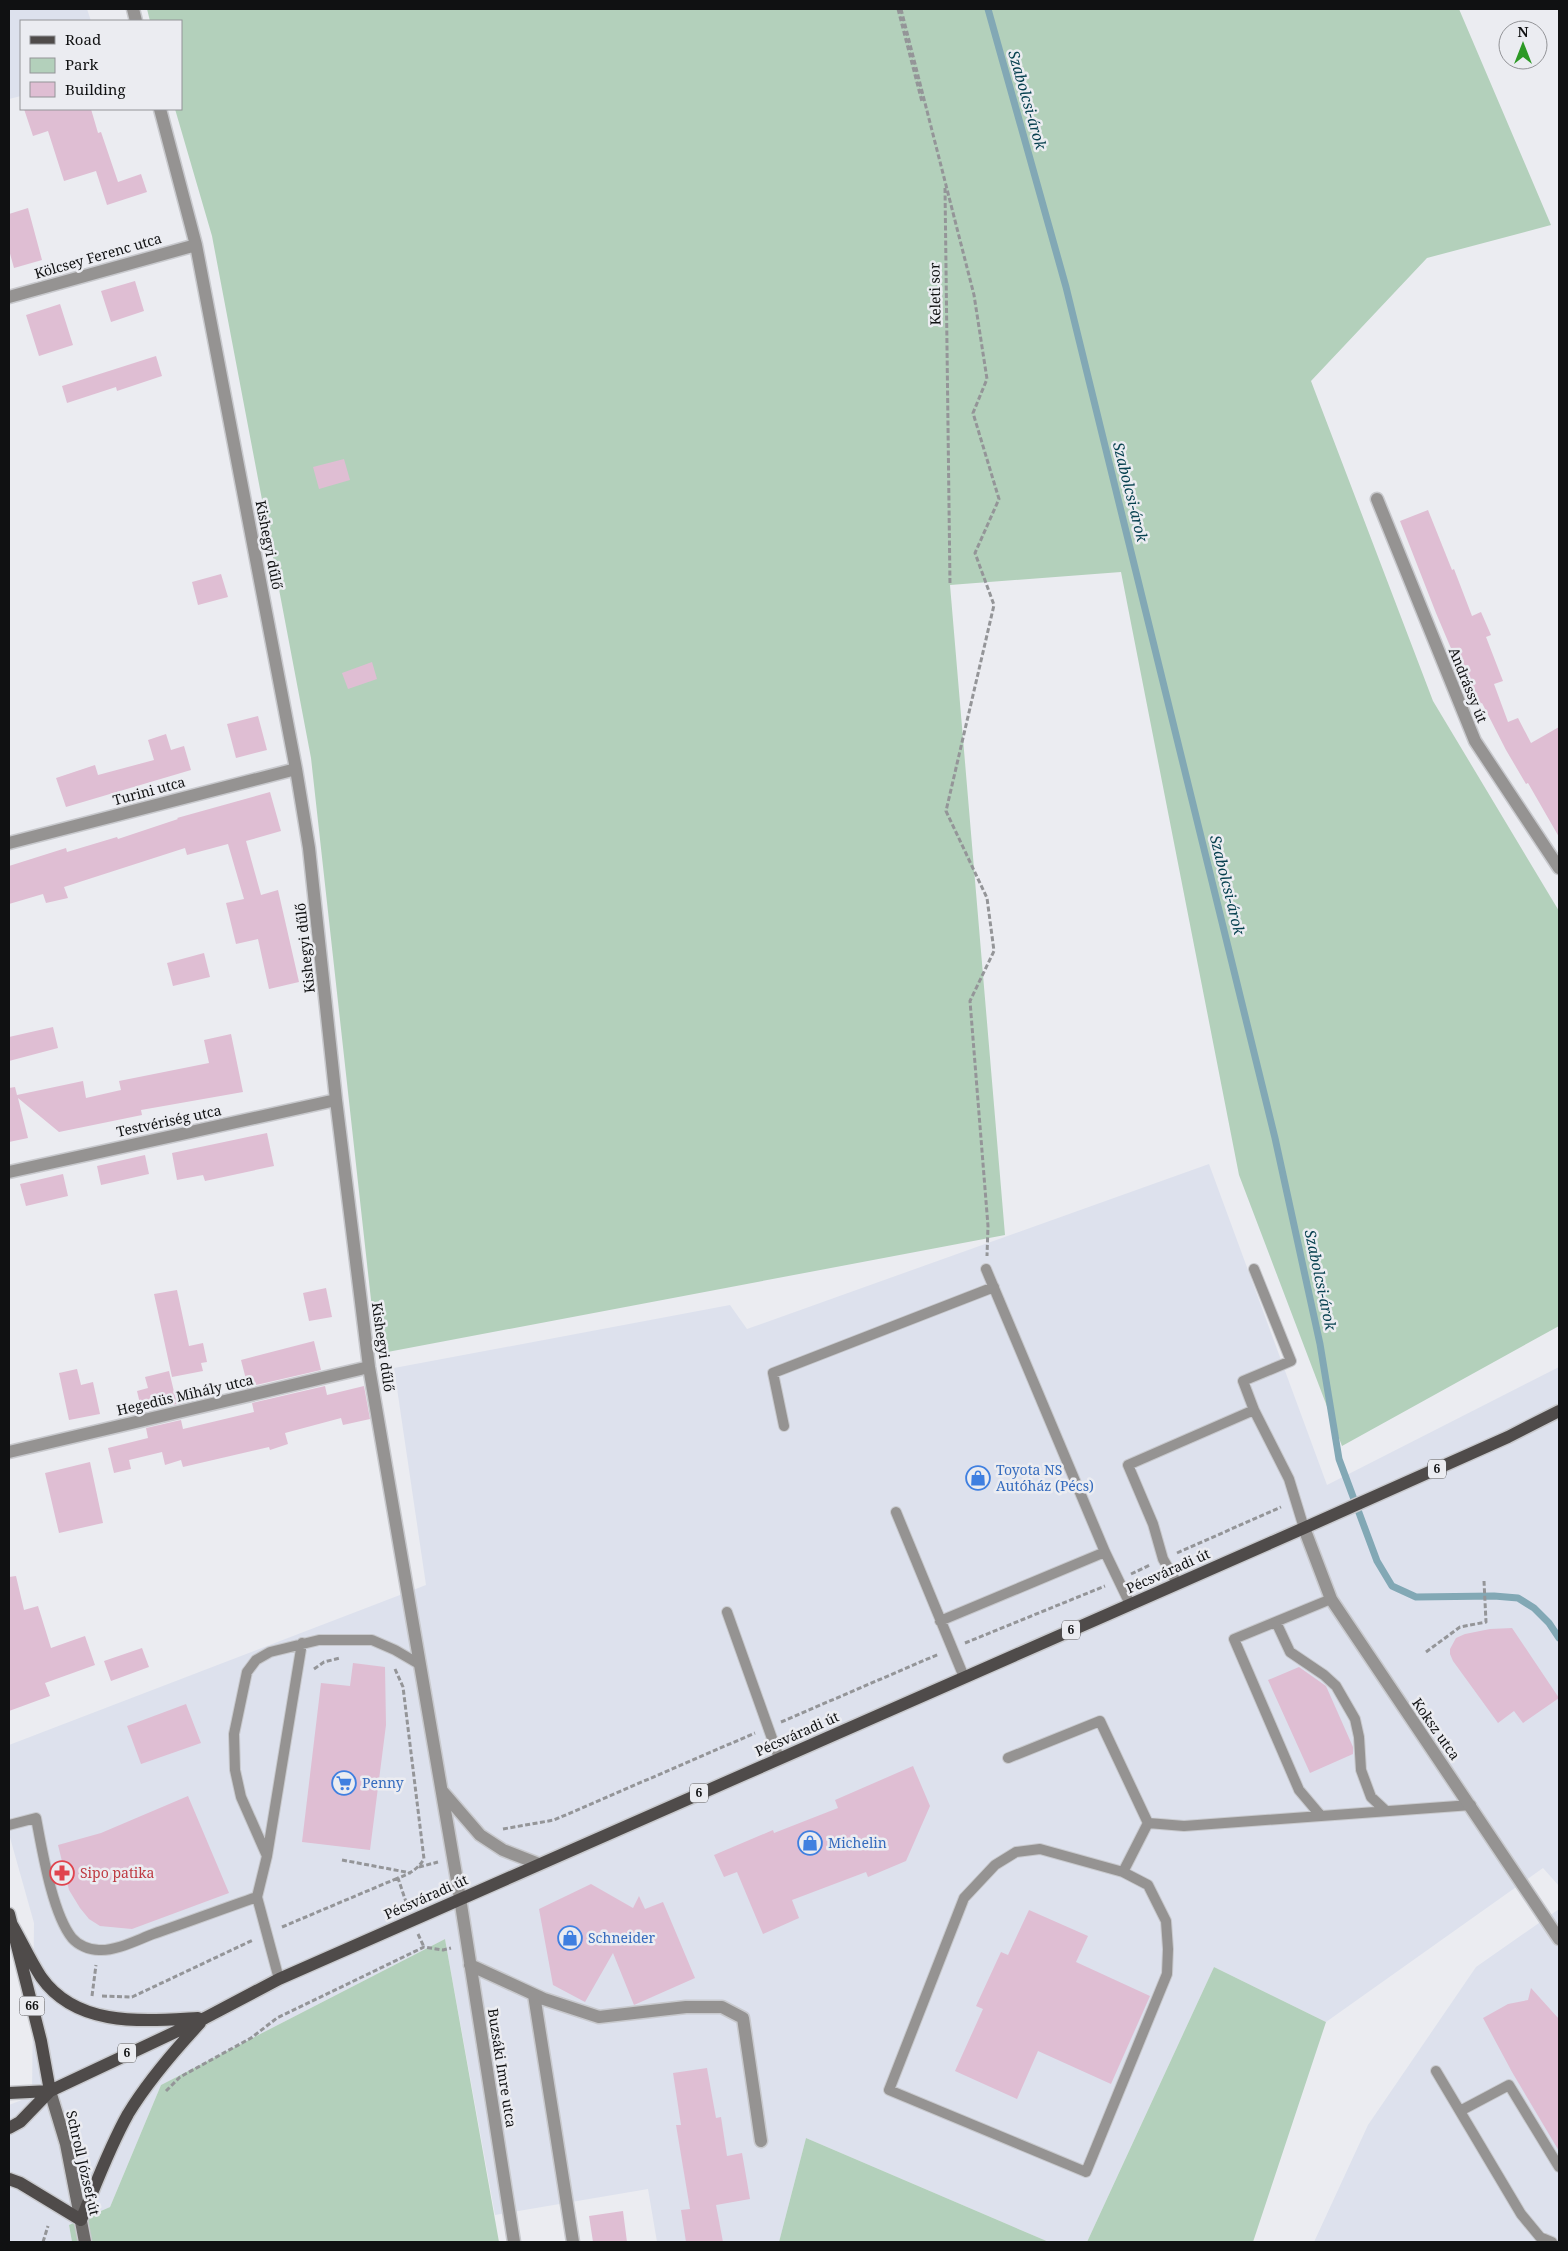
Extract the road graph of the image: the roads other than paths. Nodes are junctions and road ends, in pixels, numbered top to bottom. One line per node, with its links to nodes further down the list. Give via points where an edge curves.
1 (160, 110): 2 (street, Kishegyi dűlő)
2 (196, 244): 3 (street, Kölcsey Ferenc utca); 5 (street, Kishegyi dűlő)
3 (9, 297)
4 (1377, 499): 7 (street, Andrássy út, via 1475,741)
5 (296, 769): 6 (street, Turini utca); 8 (street, Kishegyi dűlő, via 309,848)
6 (9, 843)
7 (1559, 868)
8 (336, 1100): 9 (street, Testvériség utca); 13 (street, Kishegyi dűlő)
9 (9, 1172)
10 (986, 1269): 12 (lane)
11 (1254, 1269): 14 (lane, via 1291,1361 1242,1381)
12 (994, 1287): 16 (lane, via 773,1373); 20 (lane)
13 (369, 1367): 17 (street, Hegedüs Mihály utca); 28 (street, Kishegyi dűlő)
14 (1254, 1410): 19 (lane, via 1289,1479); 21 (lane, via 1128,1465 1153,1524 1163,1559)
15 (1559, 1411): 19 (main road, Pécsváradi út / 6)
16 (784, 1426)
17 (9, 1452)
18 (896, 1512): 25 (lane)
19 (1304, 1528): 21 (main road, Pécsváradi út / 6); 22 (street, Koksz utca)
20 (1105, 1552): 23 (lane); 25 (lane)
21 (1177, 1583): 23 (main road, Pécsváradi út / 6)
22 (1331, 1599): 26 (lane); 33 (street, Koksz utca)
23 (1130, 1604): 29 (main road, Pécsváradi út / 6)
24 (727, 1612): 30 (lane)
25 (940, 1621): 29 (lane)
26 (1276, 1622): 34 (lane, via 1290,1652 1336,1686 1355,1720 1361,1770 1371,1796); 35 (lane, via 1234,1639 1300,1790)
27 (302, 1644): 28 (lane, via 319,1640 372,1640); 38 (lane); 38 (lane, via 270,1652 256,1660 246,1672 234,1734 235,1770 241,1796)
28 (419, 1664): 32 (street, Kishegyi dűlő)
29 (964, 1677): 30 (main road, Pécsváradi út / 6)
30 (779, 1758): 39 (main road, Pécsváradi út / 6)
31 (1008, 1758): 36 (lane, via 1100,1721)
32 (442, 1791): 39 (street, Kishegyi dűlő, via 485,1838 504,1850); 42 (street, Kishegyi dűlő)
33 (1470, 1805): 34 (lane); 44 (street, Koksz utca)
34 (1386, 1811): 35 (lane)
35 (1321, 1816): 36 (lane, via 1184,1826)
36 (1148, 1823): 40 (lane)
37 (9, 1825): 41 (lane, via 36,1818 48,1880 62,1918 72,1938 84,1947 97,1950 138,1940)
38 (267, 1856): 41 (lane)
39 (539, 1864): 42 (main road, Pécsváradi út / 6)
40 (1123, 1872): 40 (lane, via 1040,1849 1016,1852 995,1865 964,1898 888,2090 1086,2172 1166,1974 1166,1921 1148,1885)
41 (257, 1897): 47 (lane)
42 (460, 1898): 46 (street, Buzsáki Imre utca); 47 (main road, Pécsváradi út / 6)
43 (10, 1918): 45 (main road); 49 (main road, via 41,1976 68,2003 124,2020); 51 (main road, 66, via 41,2040)
44 (1559, 1939)
45 (9, 1951)
46 (470, 1965): 48 (street); 60 (street, Buzsáki Imre utca)
47 (279, 1979): 49 (main road, Pécsváradi út / 6)
48 (534, 1994): 55 (street, via 599,2017 686,2007 722,2007 743,2018); 61 (street)
49 (205, 2018): 51 (main road, Pécsváradi út / 6); 58 (main road, via 168,2058 129,2113)
50 (1436, 2071): 53 (lane)
51 (50, 2091): 52 (main road, 6); 54 (main road, 6, via 20,2122); 58 (main road, Schroll József út, via 66,2144)
52 (9, 2093)
53 (1460, 2111): 56 (lane, via 1509,2085); 62 (lane, via 1521,2214 1540,2237)
54 (9, 2128)
55 (761, 2141)
56 (1559, 2167)
57 (9, 2179): 58 (main road)
58 (81, 2220): 59 (main road, Schroll József út)
59 (85, 2242)
60 (514, 2242)
61 (573, 2242)
62 (1552, 2242)

